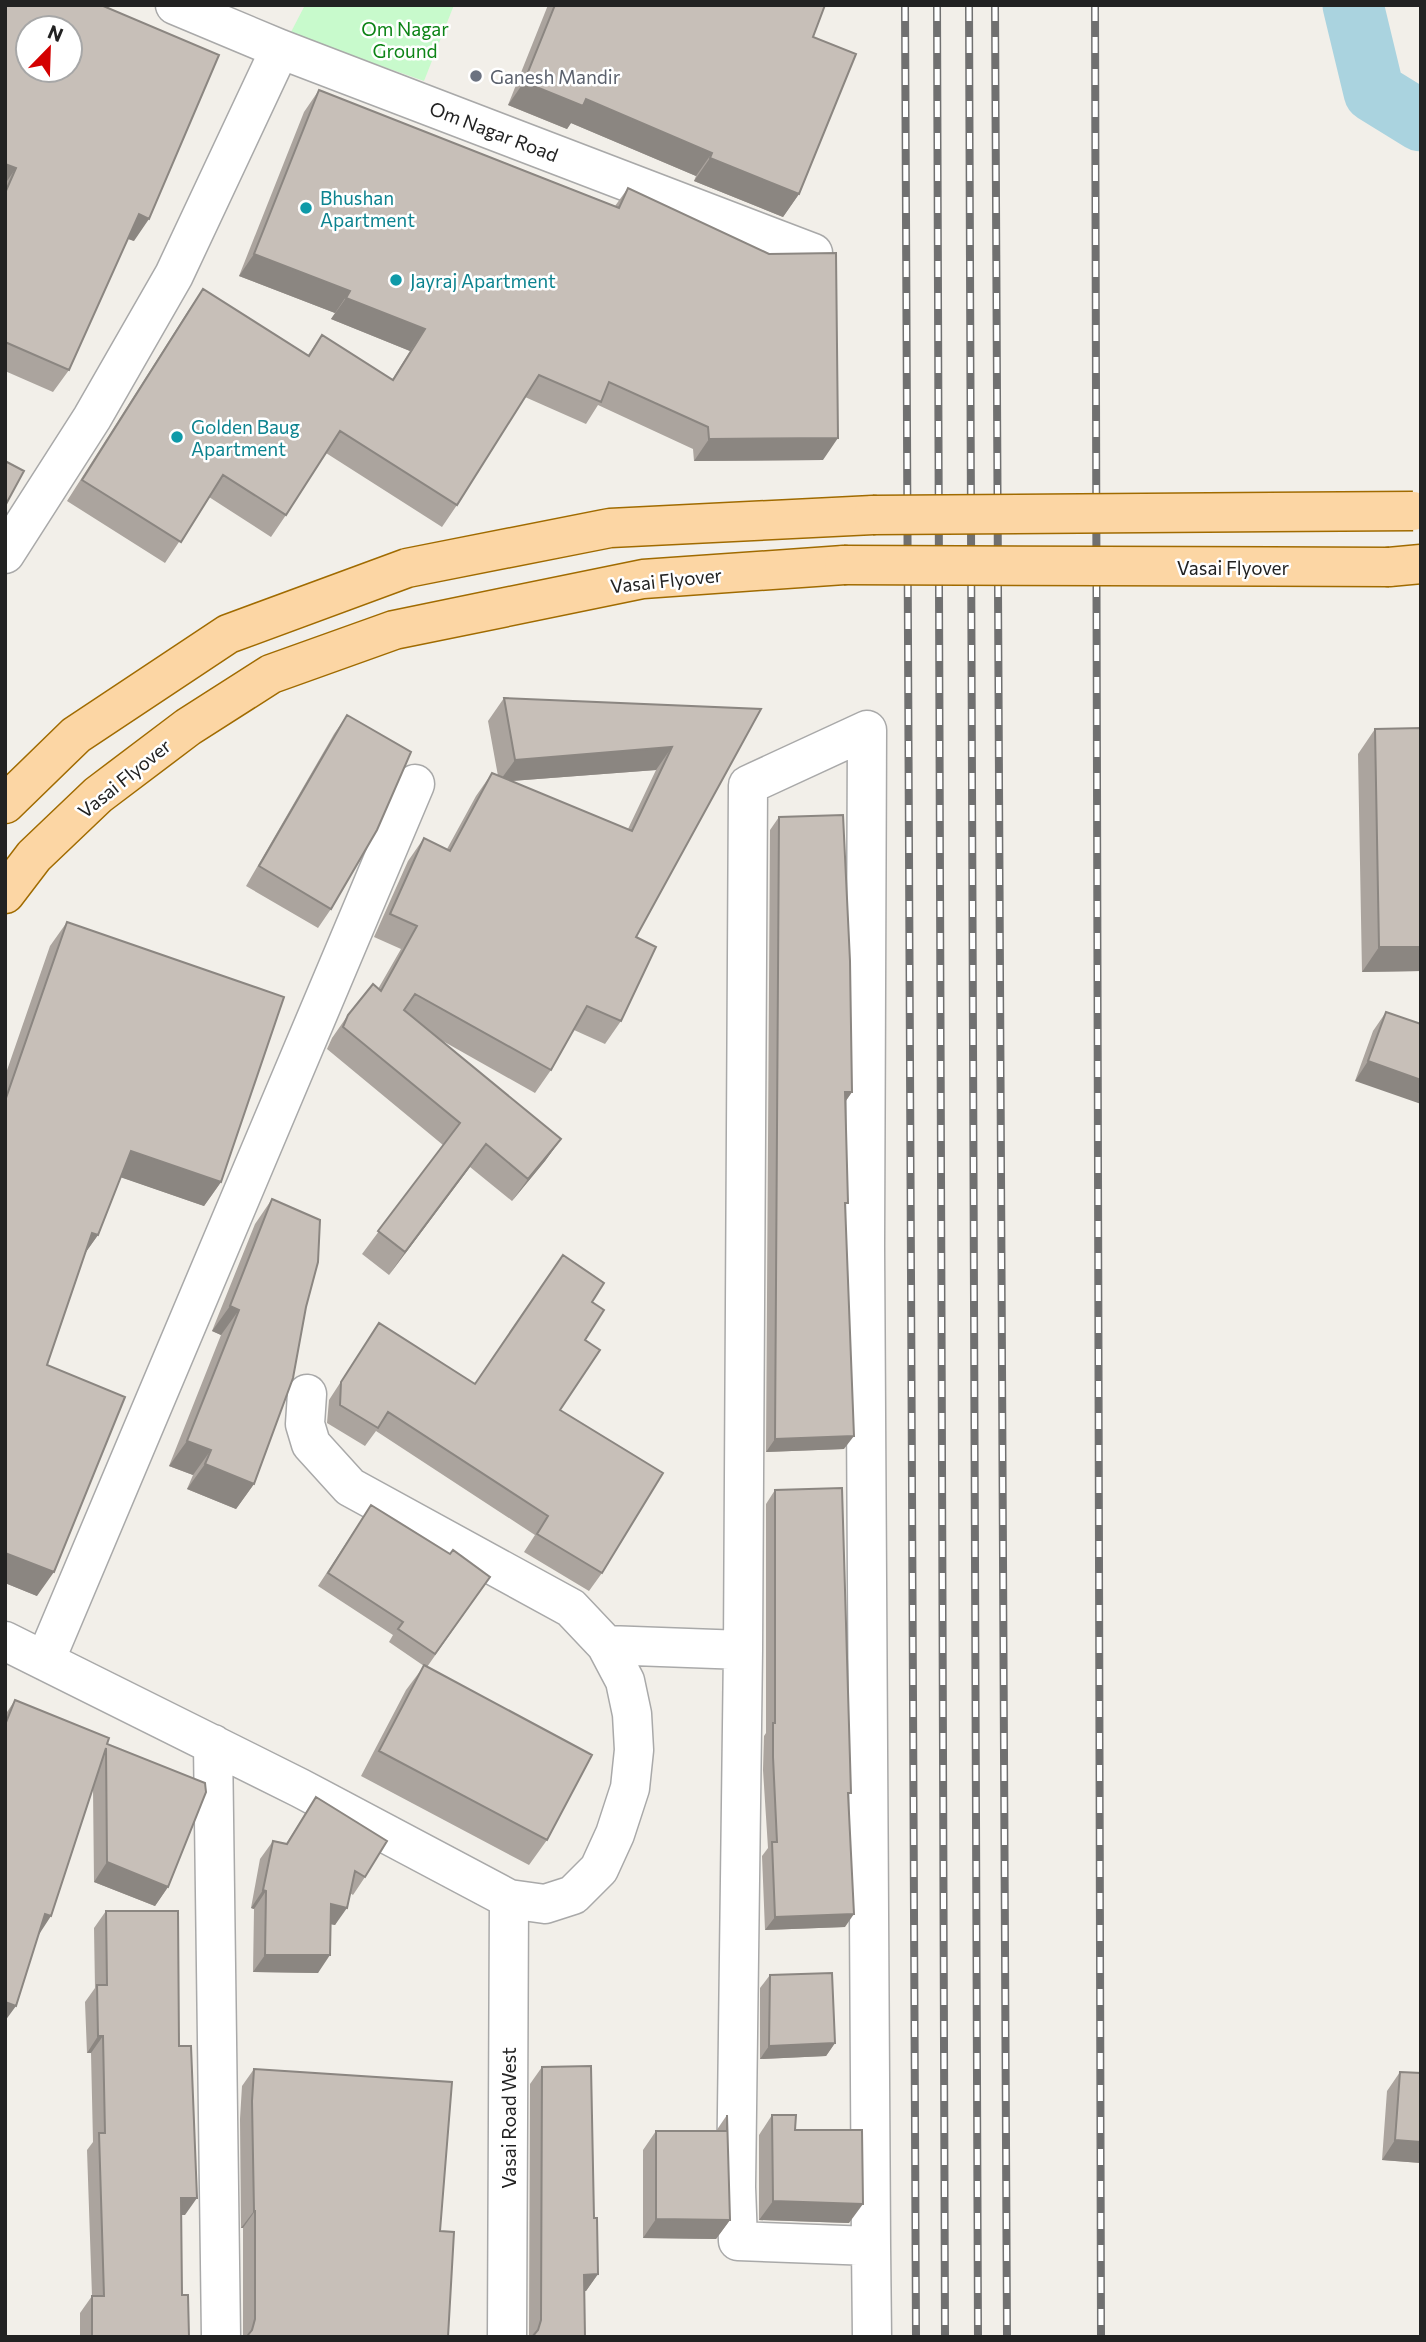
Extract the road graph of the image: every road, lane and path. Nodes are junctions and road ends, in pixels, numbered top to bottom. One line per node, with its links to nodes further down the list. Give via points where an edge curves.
1 (175, 5): 2 (street, Om Nagar Road)
2 (280, 49): 3 (street, Om Nagar Road); 5 (street, via 174,275 92,418)
3 (813, 253)
4 (1421, 509): 8 (main road, bridge, via 873,515 610,528 407,568 228,634 76,735)
5 (5, 554)
6 (1421, 564): 9 (main road, Vasai Flyover, bridge, via 844,565 643,579 394,630 271,674 188,727 98,795 34,856)
7 (415, 784): 13 (street)
8 (5, 804)
9 (5, 894)
10 (307, 1394): 11 (street, via 305,1424 311,1444 350,1487 571,1608)
11 (606, 1645): 12 (street); 15 (street, via 625,1681 634,1750 630,1788 615,1834 599,1869 573,1895 545,1905)
12 (743, 1650): 16 (street, via 738,2241); 16 (street, via 748,785 867,730)
13 (17, 1655): 14 (street)
14 (214, 1744): 15 (street); 17 (street)
15 (509, 1899): 18 (street, Vasai Road West)
16 (871, 2246): 19 (street)
17 (221, 2337)
18 (507, 2337)
19 (872, 2337)

